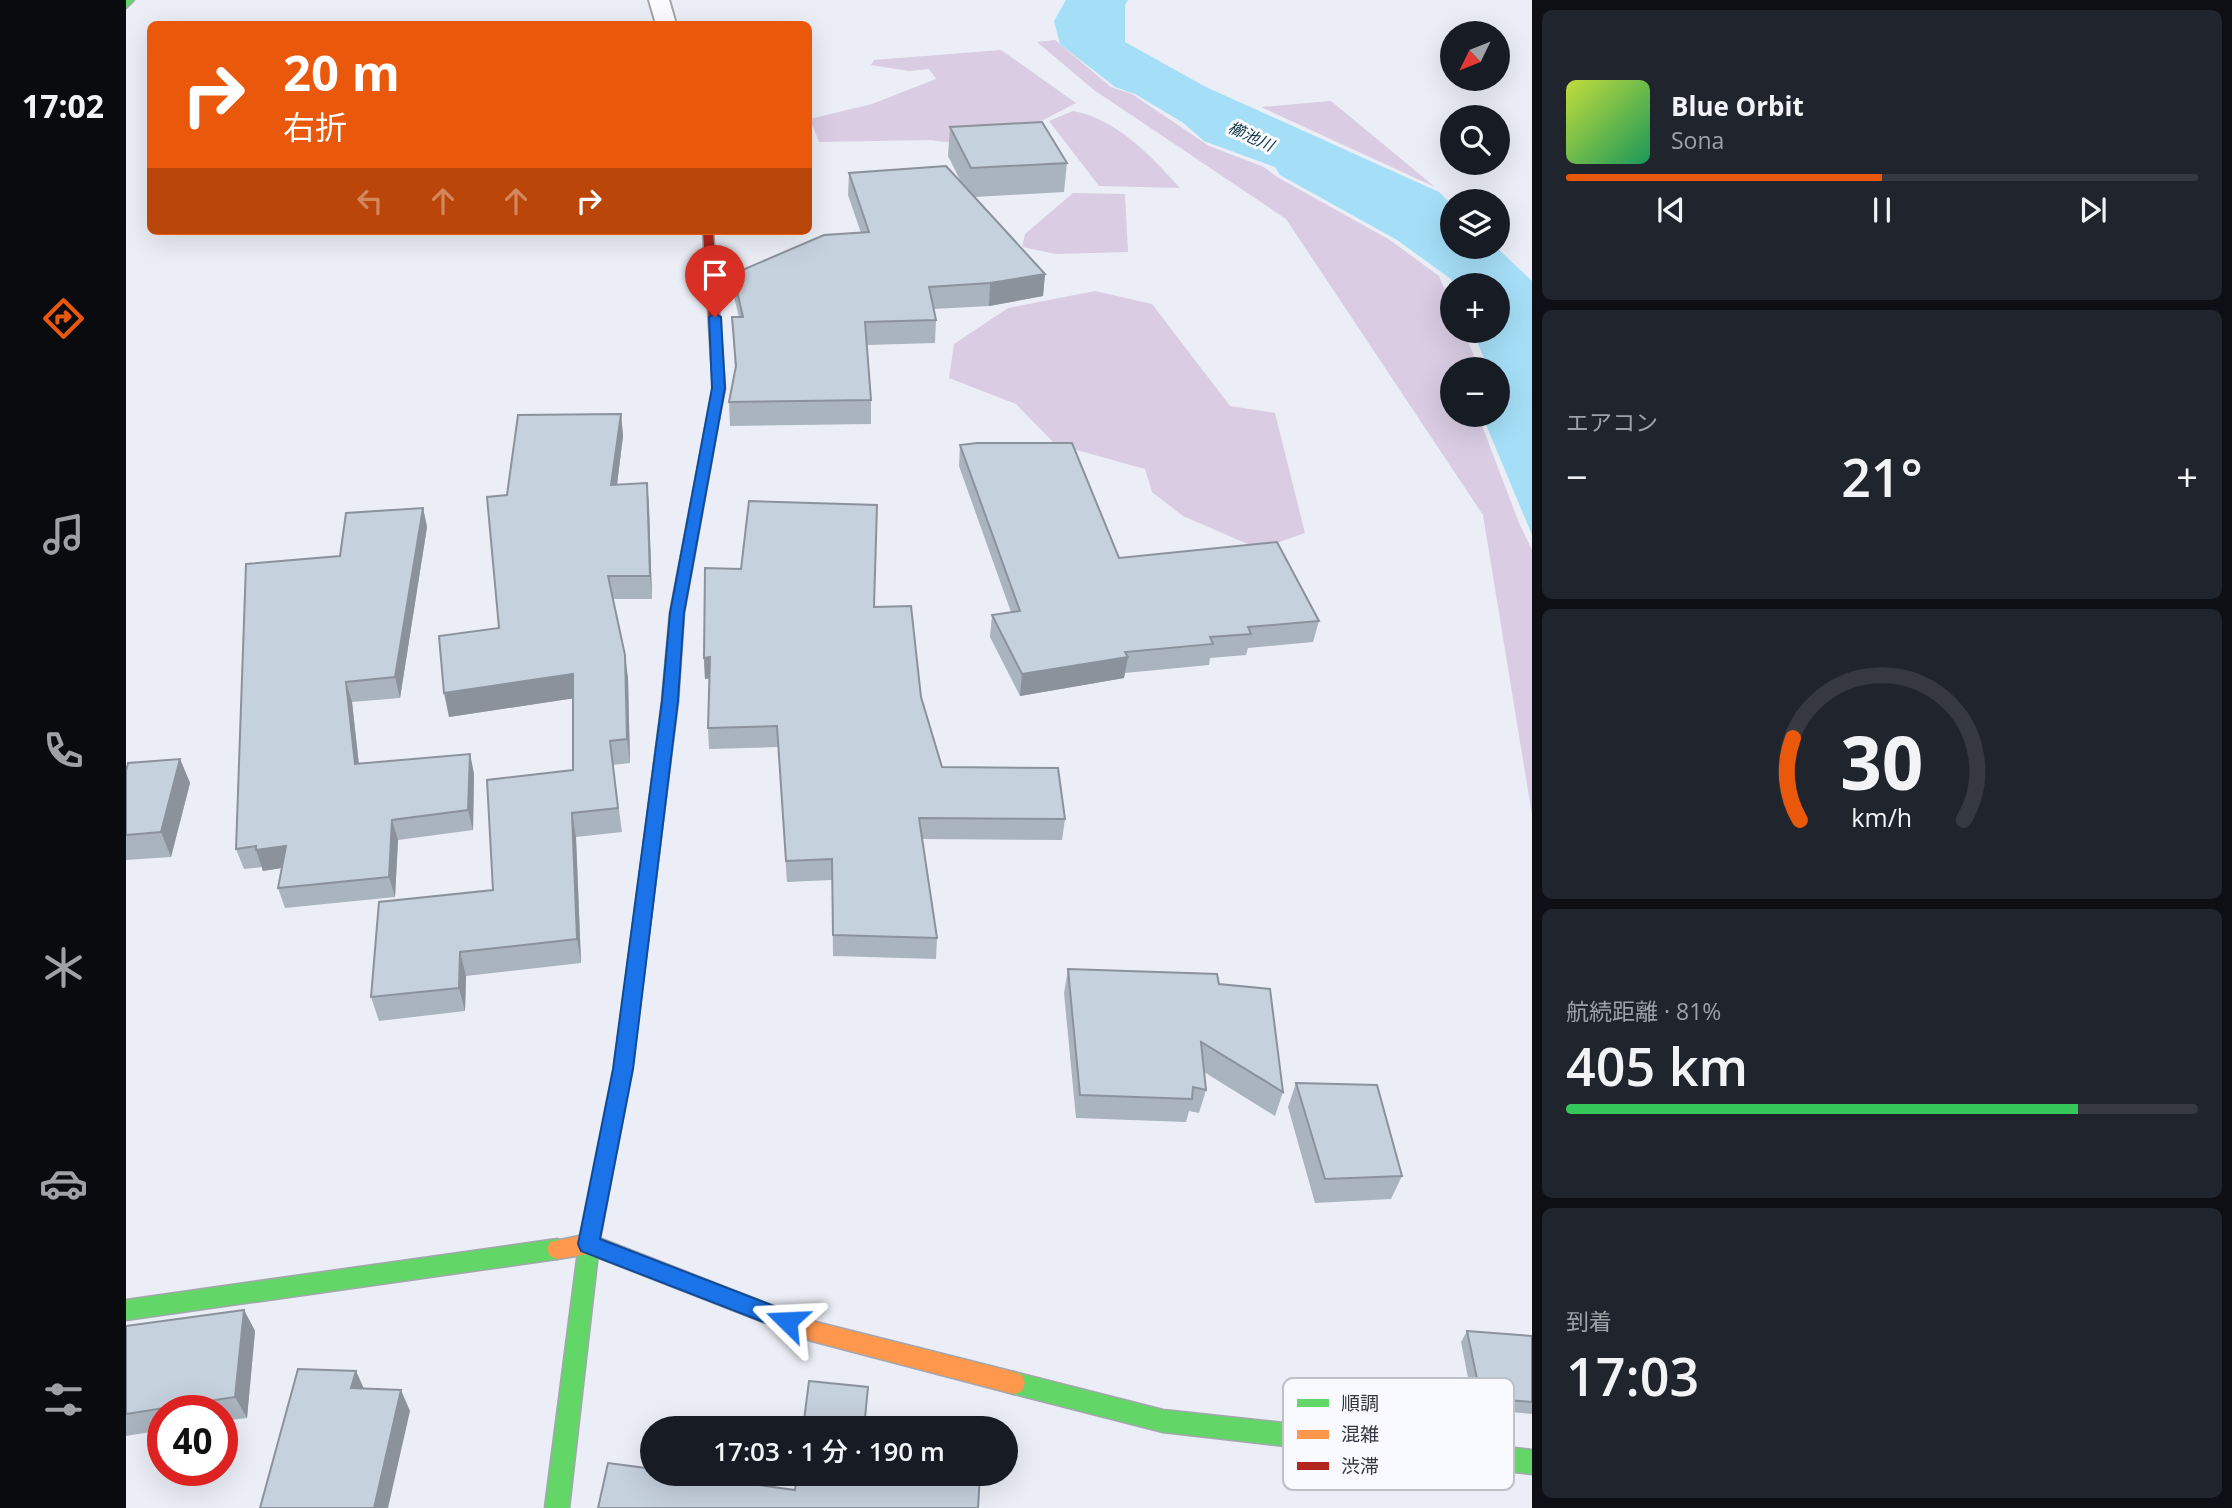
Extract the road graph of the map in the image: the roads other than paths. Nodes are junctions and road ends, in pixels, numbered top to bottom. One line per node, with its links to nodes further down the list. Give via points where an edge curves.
1 (130, 0): 3 (street)
2 (659, 0): 4 (street)
3 (126, 6)
4 (665, 21)
5 (708, 235): 6 (street, via 719,388 677,613 623,1069)
6 (589, 1244): 7 (street); 8 (street, via 812,1331 1163,1421); 11 (street)
7 (126, 1310)
8 (1283, 1434)
9 (1514, 1460): 10 (street)
10 (1532, 1462)
11 (557, 1508)

